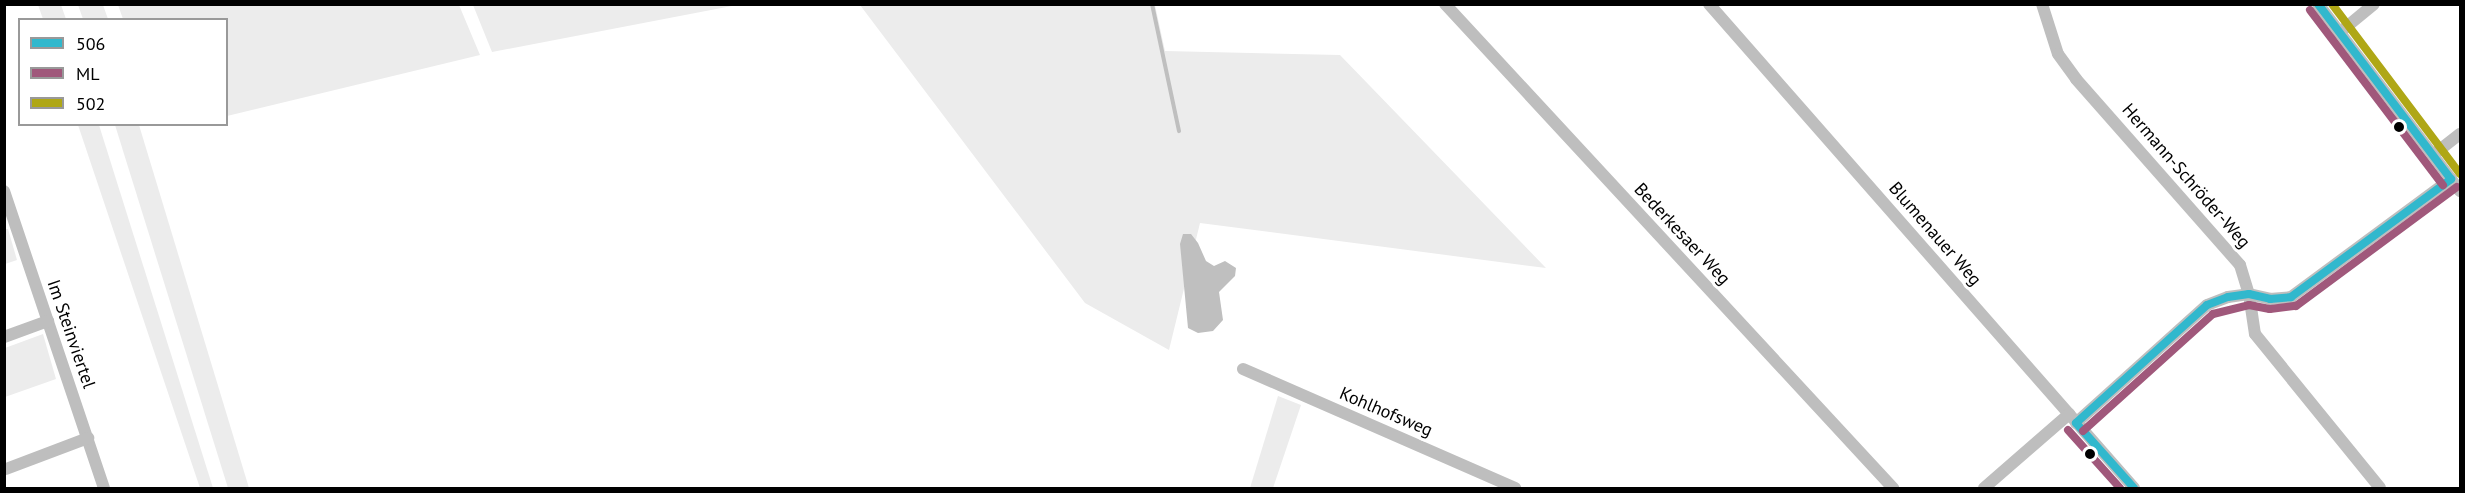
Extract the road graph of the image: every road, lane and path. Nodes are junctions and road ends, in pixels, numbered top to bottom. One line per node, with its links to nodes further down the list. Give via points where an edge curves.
1 (1445, 4): 22 (street, Bederkesaer Weg)
2 (2042, 4): 13 (street, Hermann-Schröder-Weg, via 2058,54 2240,265)
3 (2318, 4): 6 (street)
4 (2374, 4): 6 (street)
5 (1713, 6): 17 (street, Blumenauer Weg)
6 (2339, 33): 8 (street)
7 (2460, 134): 8 (street)
8 (2433, 155): 9 (street)
9 (2451, 179): 11 (street); 13 (street, via 2291,297 2270,299)
10 (4, 191): 12 (street, Im Steinviertel)
11 (2460, 191)
12 (9, 221): 14 (street, Im Steinviertel)
13 (2249, 294): 17 (street, via 2207,305); 25 (street, Hermann-Schröder-Weg, via 2255,334)
14 (48, 321): 15 (street); 18 (street, Im Steinviertel)
15 (4, 337)
16 (1243, 369): 21 (street, Kohlhofsweg)
17 (2073, 418): 23 (street); 24 (street, Blumenauer Weg)
18 (88, 438): 19 (street); 20 (street, Im Steinviertel)
19 (6, 469)
20 (104, 489)
21 (1515, 489)
22 (1893, 489)
23 (1984, 489)
24 (2134, 489)
25 (2380, 489)

